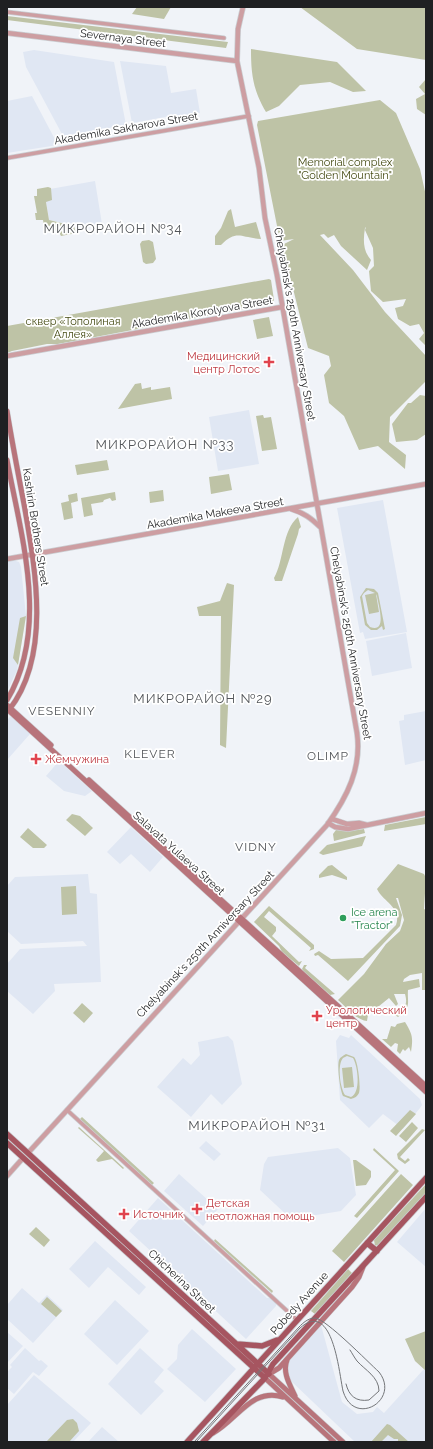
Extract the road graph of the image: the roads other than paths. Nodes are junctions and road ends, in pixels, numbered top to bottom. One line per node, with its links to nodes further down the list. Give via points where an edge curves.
1 (243, 7): 5 (street, Chelyabinsk's 250th Anniversary Street, via 238,29)
2 (7, 12): 4 (street)
3 (7, 33): 5 (street, Severnaya Street)
4 (224, 38)
5 (238, 61): 6 (street, Chelyabinsk's 250th Anniversary Street)
6 (249, 116): 7 (street, Akademika Sakharova Street); 8 (street, Chelyabinsk's 250th Anniversary Street)
7 (7, 158)
8 (282, 307): 9 (street, Akademika Korolyova Street); 13 (street, Chelyabinsk's 250th Anniversary Street)
9 (7, 356)
10 (7, 411): 16 (main road, Kashirin Brothers Street)
11 (7, 460): 17 (main road, Kashirin Brothers Street)
12 (426, 484): 13 (street, Akademika Makeeva Street)
13 (316, 504): 14 (street, Akademika Makeeva Street); 15 (street, Chelyabinsk's 250th Anniversary Street)
14 (290, 509): 15 (street, via 310,517); 16 (street, Akademika Makeeva Street)
15 (320, 528): 22 (street, Chelyabinsk's 250th Anniversary Street, via 358,742 353,781 341,807)
16 (33, 554): 17 (street, Akademika Makeeva Street); 20 (main road, Kashirin Brothers Street, via 37,606 34,643 27,676)
17 (24, 556): 18 (street, Akademika Makeeva Street); 19 (main road, Kashirin Brothers Street, via 30,613 28,631 20,671)
18 (7, 559)
19 (7, 700)
20 (8, 709): 25 (main road, Salavata Yulaeva Street)
21 (426, 813): 24 (street)
22 (332, 818): 23 (street, Chelyabinsk's 250th Anniversary Street); 24 (street, via 347,824)
23 (328, 823): 24 (street, via 348,829); 25 (street, Chelyabinsk's 250th Anniversary Street)
24 (366, 825)
25 (241, 919): 26 (main road, Salavata Yulaeva Street); 27 (main road, Salavata Yulaeva Street); 28 (street, Chelyabinsk's 250th Anniversary Street)
26 (426, 1086)
27 (426, 1092)
28 (67, 1110): 31 (street, Chelyabinsk's 250th Anniversary Street); 40 (street)
29 (7, 1134): 31 (main road, Chicherina Street)
30 (7, 1143): 32 (main road, Chicherina Street)
31 (28, 1153): 32 (main road, Chelyabinsk's 250th Anniversary Street); 38 (main road, Chicherina Street)
32 (23, 1158): 33 (street, Chelyabinsk's 250th Anniversary Street); 38 (main road, Chicherina Street)
33 (7, 1176)
34 (426, 1178): 36 (main road, Pobedy Avenue)
35 (426, 1197): 37 (main road, Pobedy Avenue)
36 (367, 1243): 37 (main road); 40 (main road, Pobedy Avenue)
37 (377, 1251): 39 (main road, Pobedy Avenue)
38 (143, 1263): 42 (main road, Chicherina Street); 44 (main road, Chicherina Street)
39 (364, 1266): 43 (main road, via 352,1287); 45 (main road, Pobedy Avenue, via 274,1364)
40 (297, 1320): 41 (main road, Pobedy Avenue)
41 (282, 1337): 42 (main road, via 262,1346); 44 (main road, Pobedy Avenue)
42 (236, 1344): 44 (main road, Chicherina Street)
43 (290, 1356): 45 (main road); 47 (main road, via 286,1363 286,1378)
44 (255, 1366): 45 (main road, Chicherina Street); 49 (main road, Pobedy Avenue)
45 (267, 1376): 46 (main road, Chicherina Street); 47 (main road, Chicherina Street); 48 (main road, Pobedy Avenue)
46 (286, 1398): 48 (main road, via 275,1395 254,1399 232,1420); 51 (main road, Chicherina Street)
47 (297, 1399): 52 (main road, Chicherina Street)
48 (210, 1434): 50 (main road, Pobedy Avenue)
49 (187, 1442)
50 (203, 1442)
51 (334, 1442)
52 (343, 1442)

